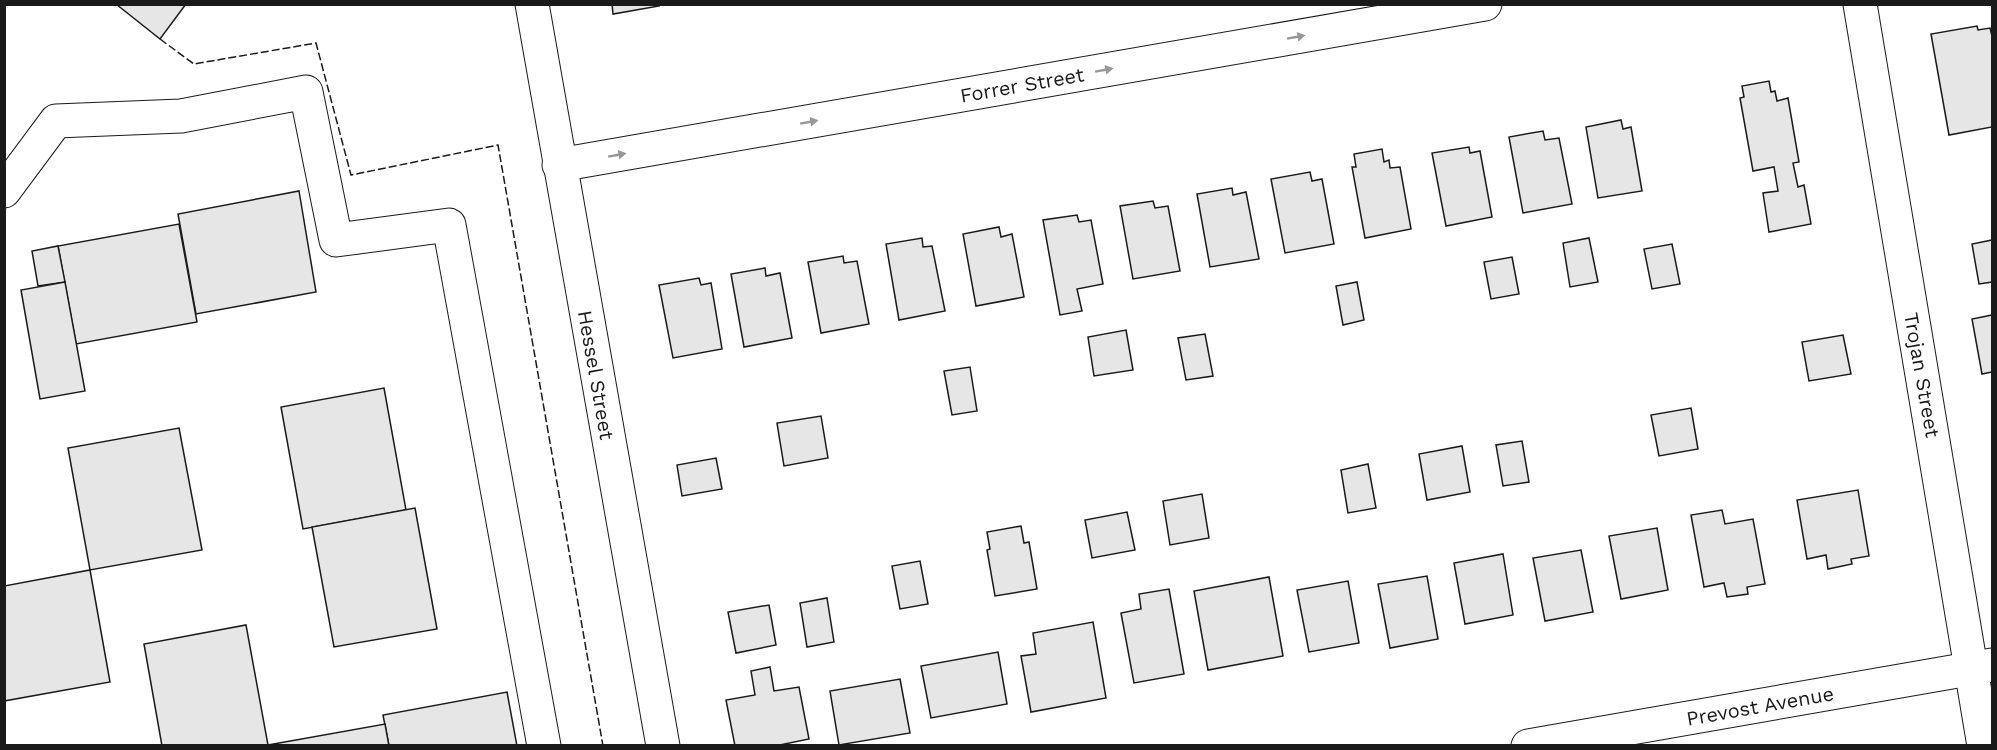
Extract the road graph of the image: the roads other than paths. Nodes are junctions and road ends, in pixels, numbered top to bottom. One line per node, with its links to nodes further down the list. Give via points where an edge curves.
1 (532, 4): 4 (street, Hessel Street)
2 (1485, 4): 4 (street, Forrer Street, one-way to 2)
3 (1860, 4): 6 (street, Trojan Street)
4 (559, 165): 8 (street, Hessel Street)
5 (4, 191): 7 (street, via 56,121 181,116 306,92 336,240 449,225)
6 (1982, 666): 9 (street, Prevost Avenue); 10 (street, Trojan Street)
7 (544, 746)
8 (663, 746)
9 (1528, 746)
10 (1984, 746)

